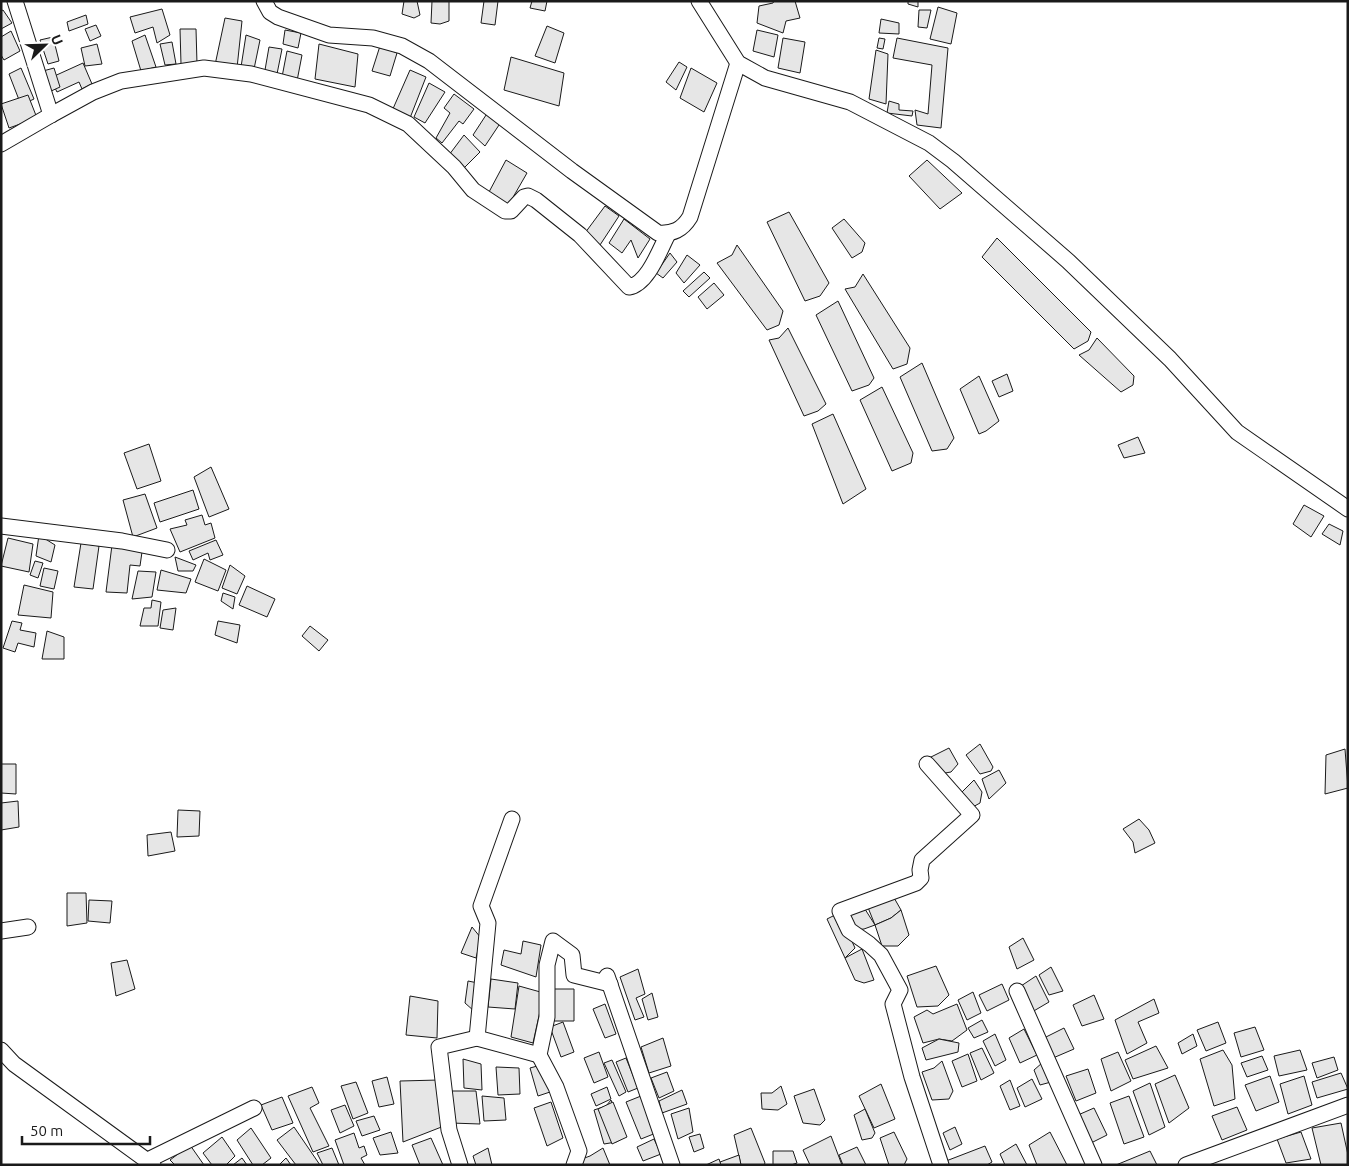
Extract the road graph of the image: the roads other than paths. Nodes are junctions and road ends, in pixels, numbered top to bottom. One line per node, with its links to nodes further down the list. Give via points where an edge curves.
1 (15, 1): 5 (street)
2 (264, 1): 7 (street, via 270,12 278,17 329,35 372,38 402,46 429,61 649,228)
3 (700, 1): 4 (street)
4 (738, 63): 7 (street, via 690,217 678,231); 8 (street, via 766,78 850,102 929,143 1068,261 1170,359 1237,432)
5 (51, 115): 6 (street); 7 (street, via 121,81 204,68 251,74 369,105 408,124 454,167 473,190 504,211 511,211 524,197 536,200 580,235 629,287 634,287 646,276)
6 (1, 144)
7 (668, 234)
8 (1348, 509)
9 (1, 526): 10 (street)
10 (167, 550)
11 (927, 764): 25 (street, via 972,815 922,860 921,878 916,883 840,911 849,930 881,955 900,990 893,1004 912,1077)
12 (512, 819): 16 (street, via 482,906 488,923)
13 (28, 927): 14 (street)
14 (1, 931)
15 (1017, 991): 26 (street)
16 (477, 1038): 18 (street); 22 (street, via 439,1047 448,1130)
17 (1, 1050): 21 (street, via 14,1064)
18 (539, 1055): 23 (street, via 556,1087 579,1151); 24 (street, via 547,1017 547,965 553,941 572,955 574,974 608,980)
19 (1348, 1105): 27 (street)
20 (254, 1108): 21 (street)
21 (150, 1162)
22 (460, 1165)
23 (574, 1165)
24 (672, 1165)
25 (941, 1165)
26 (1094, 1165)
27 (1186, 1165)

